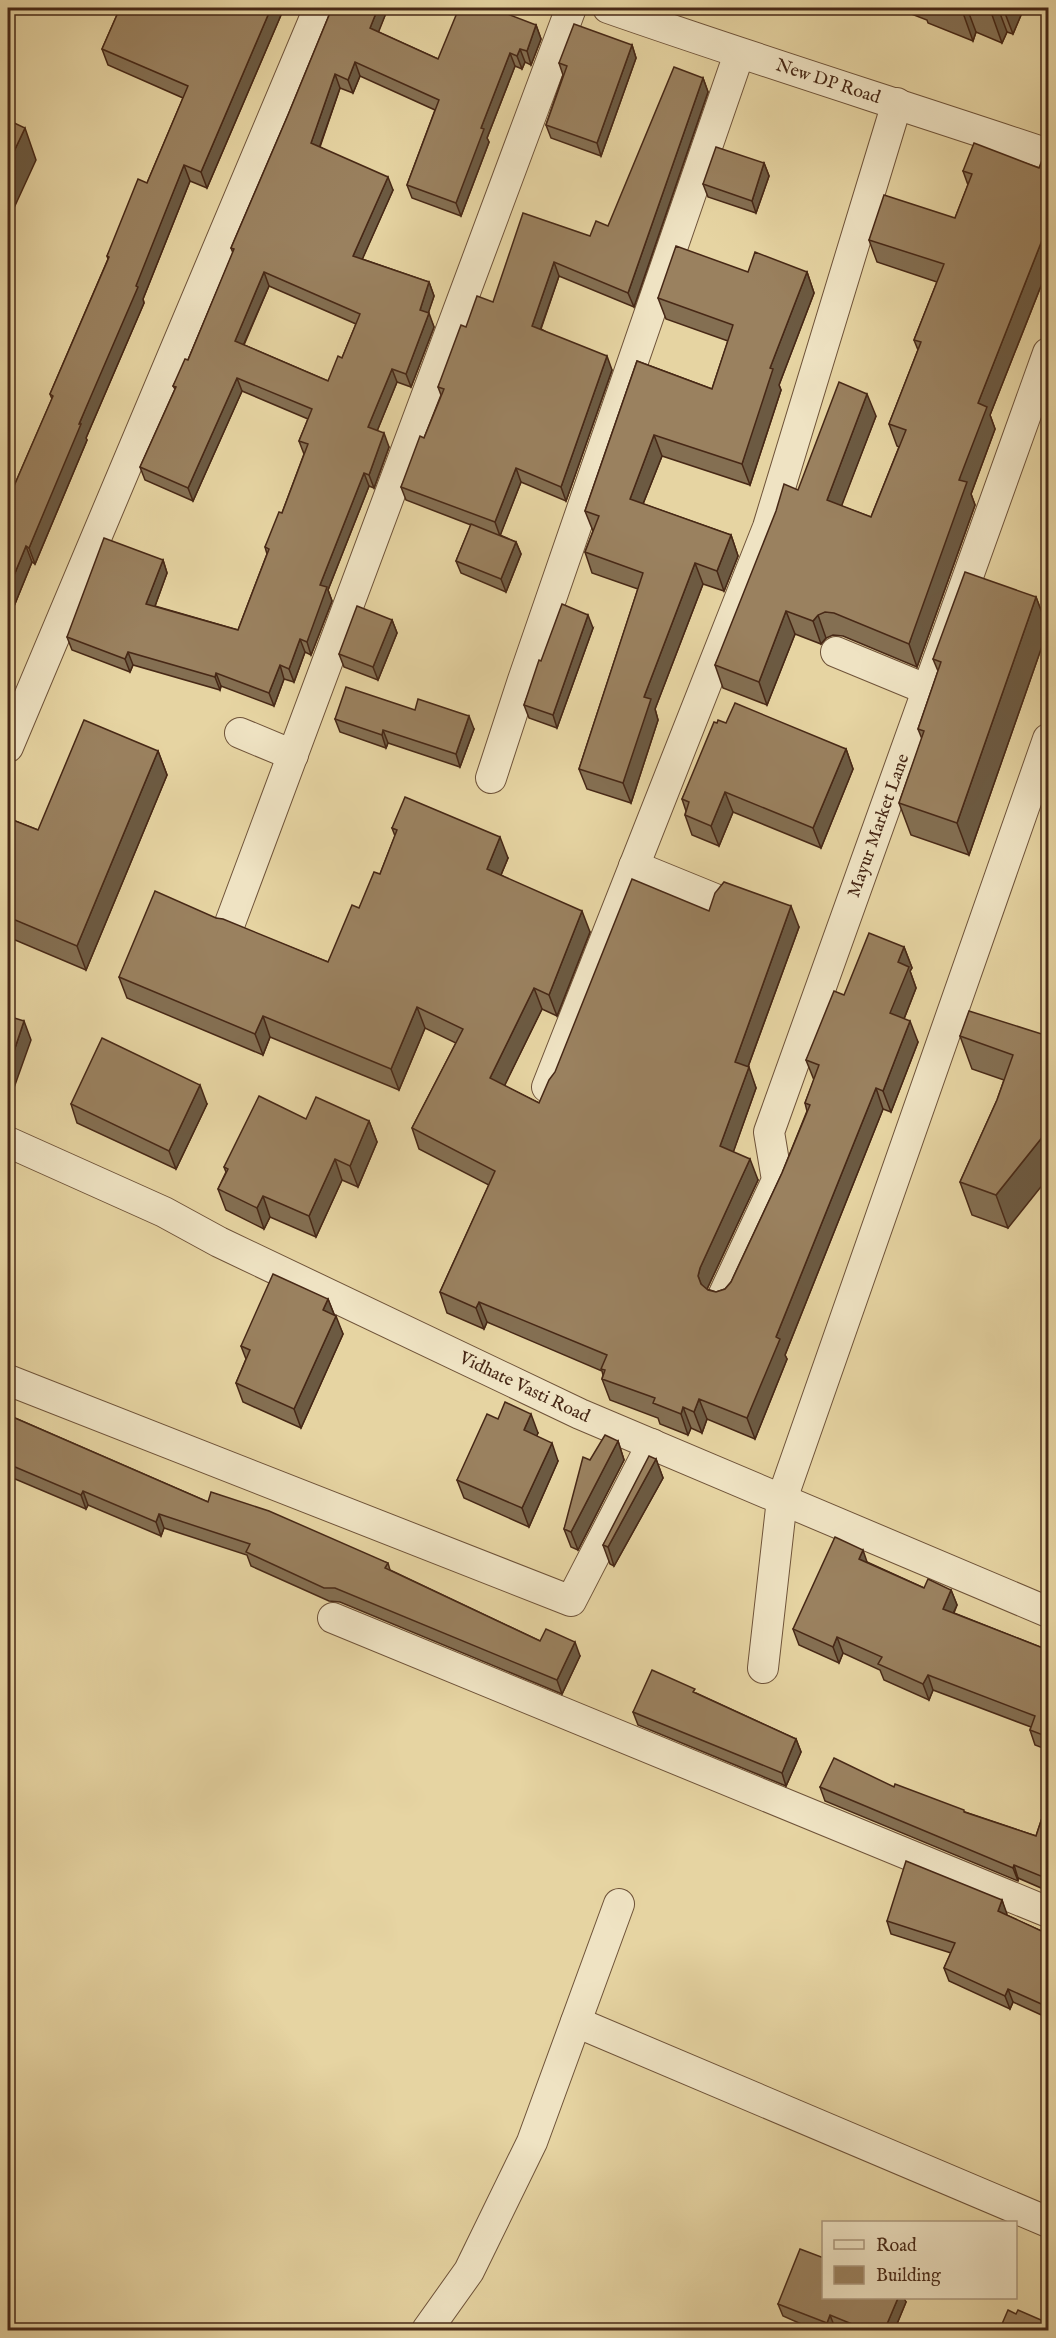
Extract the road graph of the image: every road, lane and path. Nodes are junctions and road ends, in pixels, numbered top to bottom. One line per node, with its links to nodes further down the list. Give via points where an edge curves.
1 (319, 8): 12 (street)
2 (571, 8): 13 (street)
3 (608, 8): 4 (street, New DP Road)
4 (740, 54): 5 (street, New DP Road); 14 (street)
5 (897, 103): 6 (street, New DP Road); 15 (street, via 768,527)
6 (1048, 154)
7 (1048, 353): 9 (street, Mayur Market Lane)
8 (836, 652): 9 (street)
9 (927, 690): 20 (street, Mayur Market Lane, via 769,1132 777,1180)
10 (240, 733): 13 (street)
11 (1048, 739): 23 (street)
12 (8, 747)
13 (293, 755): 17 (street)
14 (491, 778)
15 (634, 866): 16 (street); 18 (street)
16 (715, 899)
17 (230, 923)
18 (547, 1087)
19 (8, 1142): 22 (street, Vidhate Vasti Road, via 164,1212 548,1399)
20 (723, 1296)
21 (8, 1380): 22 (street, via 571,1602)
22 (652, 1444): 23 (street, Vidhate Vasti Road)
23 (782, 1499): 24 (street, Vidhate Vasti Road); 26 (street)
24 (1048, 1612)
25 (333, 1618): 28 (street)
26 (763, 1668)
27 (619, 1904): 29 (street)
28 (1048, 1912)
29 (576, 2022): 30 (street); 31 (street, via 532,2142 469,2271)
30 (1048, 2222)
31 (427, 2331)

